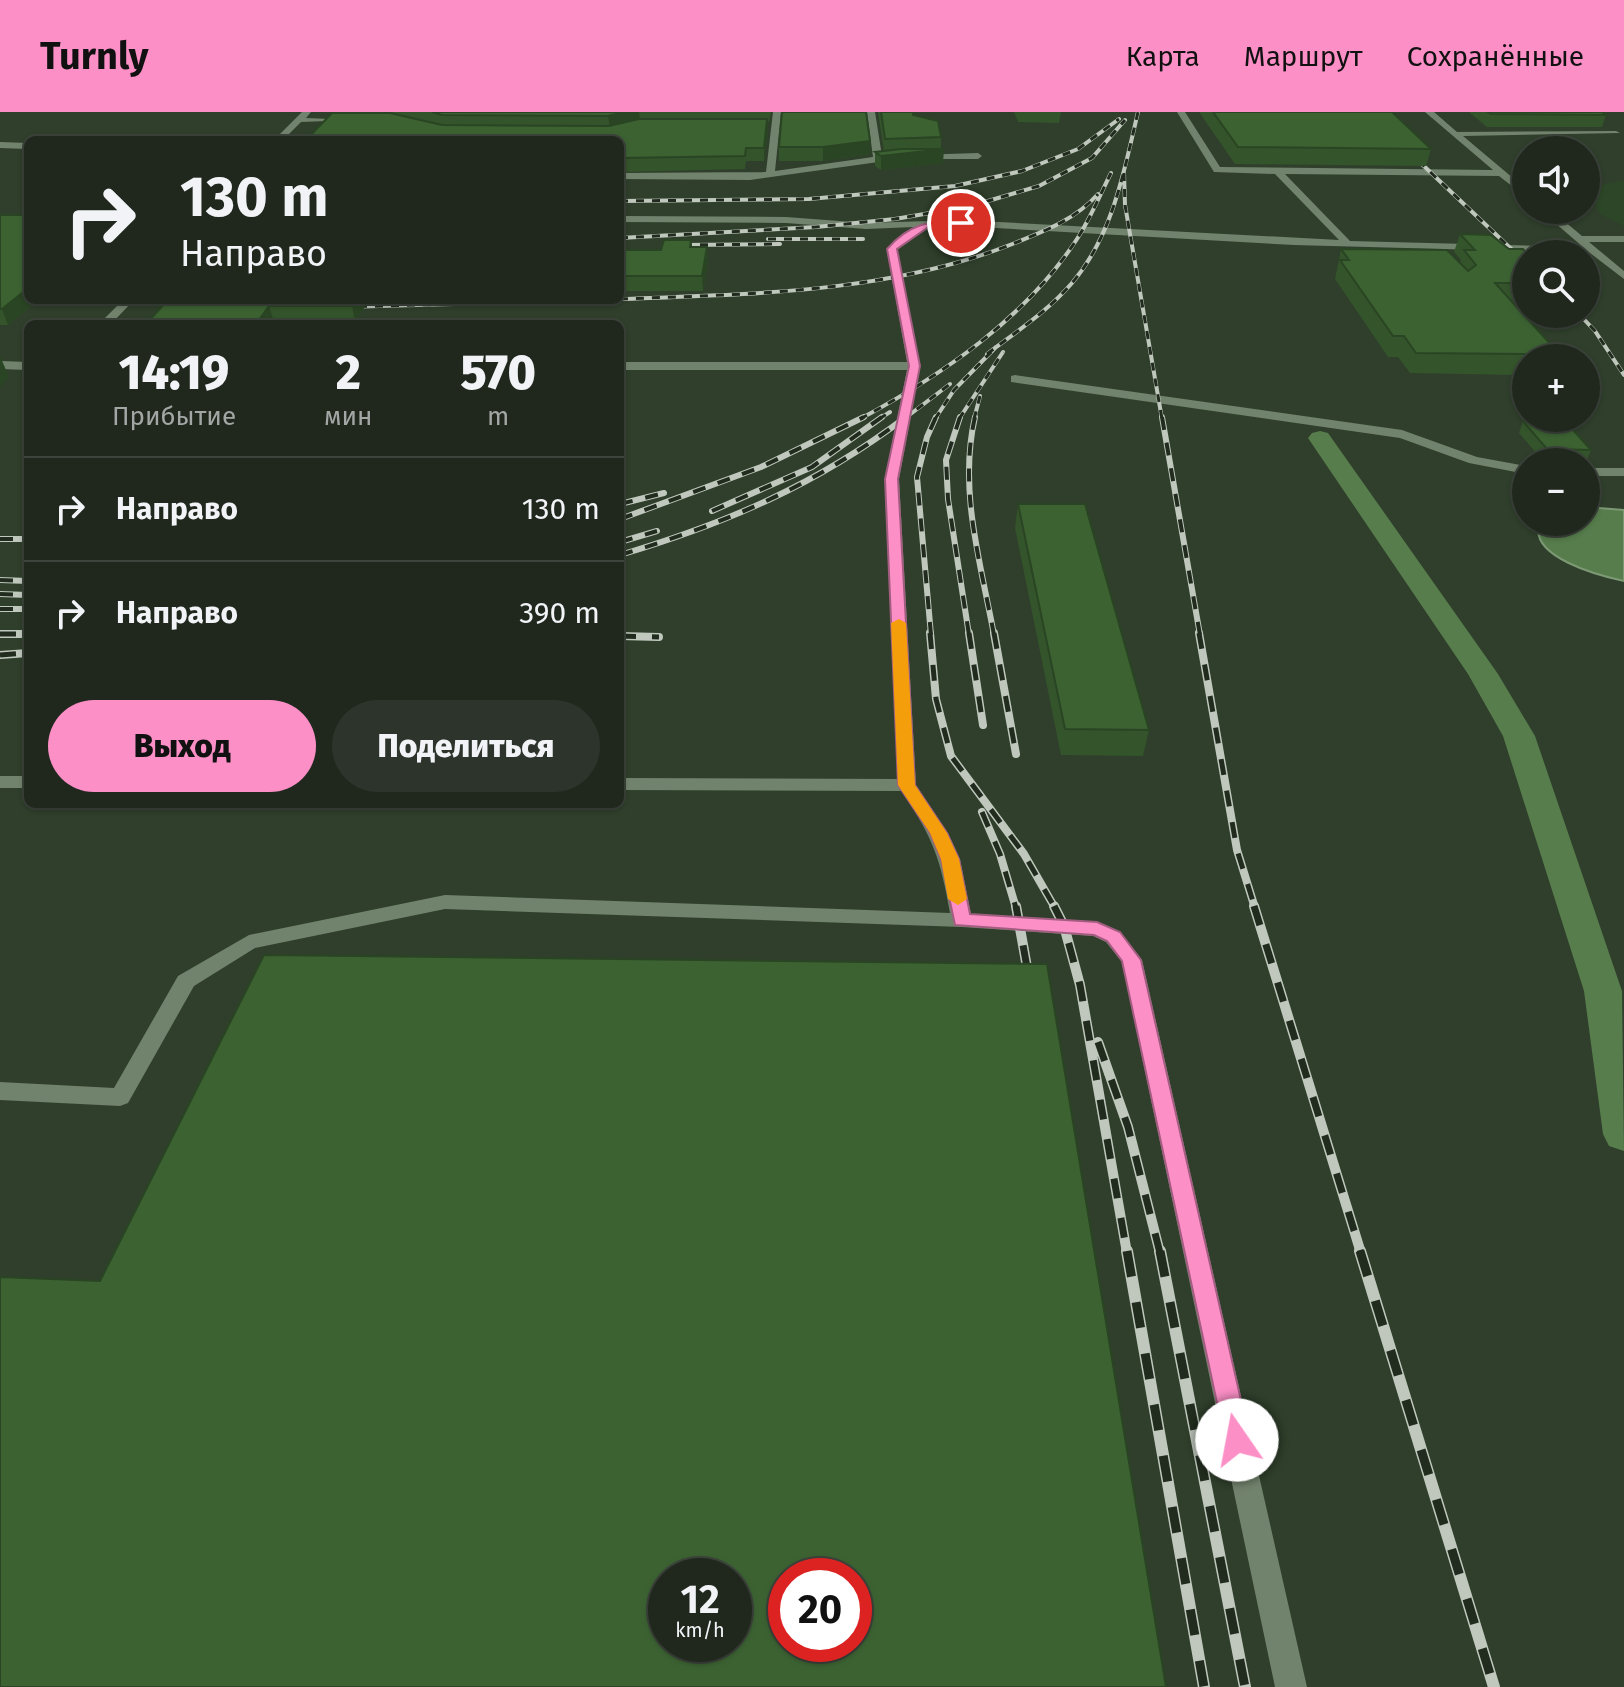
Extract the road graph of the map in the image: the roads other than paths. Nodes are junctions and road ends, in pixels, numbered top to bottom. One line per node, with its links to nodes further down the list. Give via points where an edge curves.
1 (307, 112): 6 (lane)
2 (777, 112): 9 (lane)
3 (871, 112): 16 (lane)
4 (1181, 112): 17 (lane, via 1217,170)
5 (1429, 112): 11 (lane)
6 (299, 120): 7 (lane); 12 (lane)
7 (357, 120)
8 (761, 127): 9 (lane)
9 (775, 127): 18 (lane)
10 (1616, 133): 11 (lane)
11 (1456, 134): 19 (lane)
12 (282, 136)
13 (0, 145): 14 (lane)
14 (24, 146)
15 (978, 156): 16 (lane)
16 (878, 160): 18 (lane)
17 (1277, 171): 19 (lane); 29 (lane)
18 (770, 173): 20 (lane)
19 (1501, 173): 21 (lane)
20 (624, 176)
21 (1512, 182)
22 (624, 219): 24 (lane)
23 (929, 223): 24 (lane); 28 (lane); 29 (lane)
24 (853, 224): 28 (lane)
25 (1561, 224): 26 (lane)
26 (1579, 239): 27 (lane)
27 (1624, 239)
28 (885, 242): 40 (lane)
29 (1347, 243): 30 (lane)
30 (1429, 244): 31 (lane); 32 (lane)
31 (1512, 247)
32 (1437, 254)
33 (1600, 257): 34 (lane)
34 (1624, 276)
35 (125, 304): 36 (lane)
36 (109, 320)
37 (0, 365): 38 (lane)
38 (24, 366)
39 (624, 366): 40 (lane)
40 (914, 366): 48 (lane, via 892,479)
41 (1015, 379): 42 (lane, via 1402,434 1474,460)
42 (1512, 467)
43 (1600, 472): 44 (lane)
44 (1624, 472)
45 (0, 782): 46 (lane)
46 (24, 782)
47 (624, 784): 48 (lane)
48 (907, 785): 49 (lane, via 950,859)
49 (962, 920): 50 (lane, via 445,902 249,942 186,981 120,1097); 51 (lane, via 1097,929 1113,937 1132,960)
50 (0, 1091)
51 (1291, 1687)

